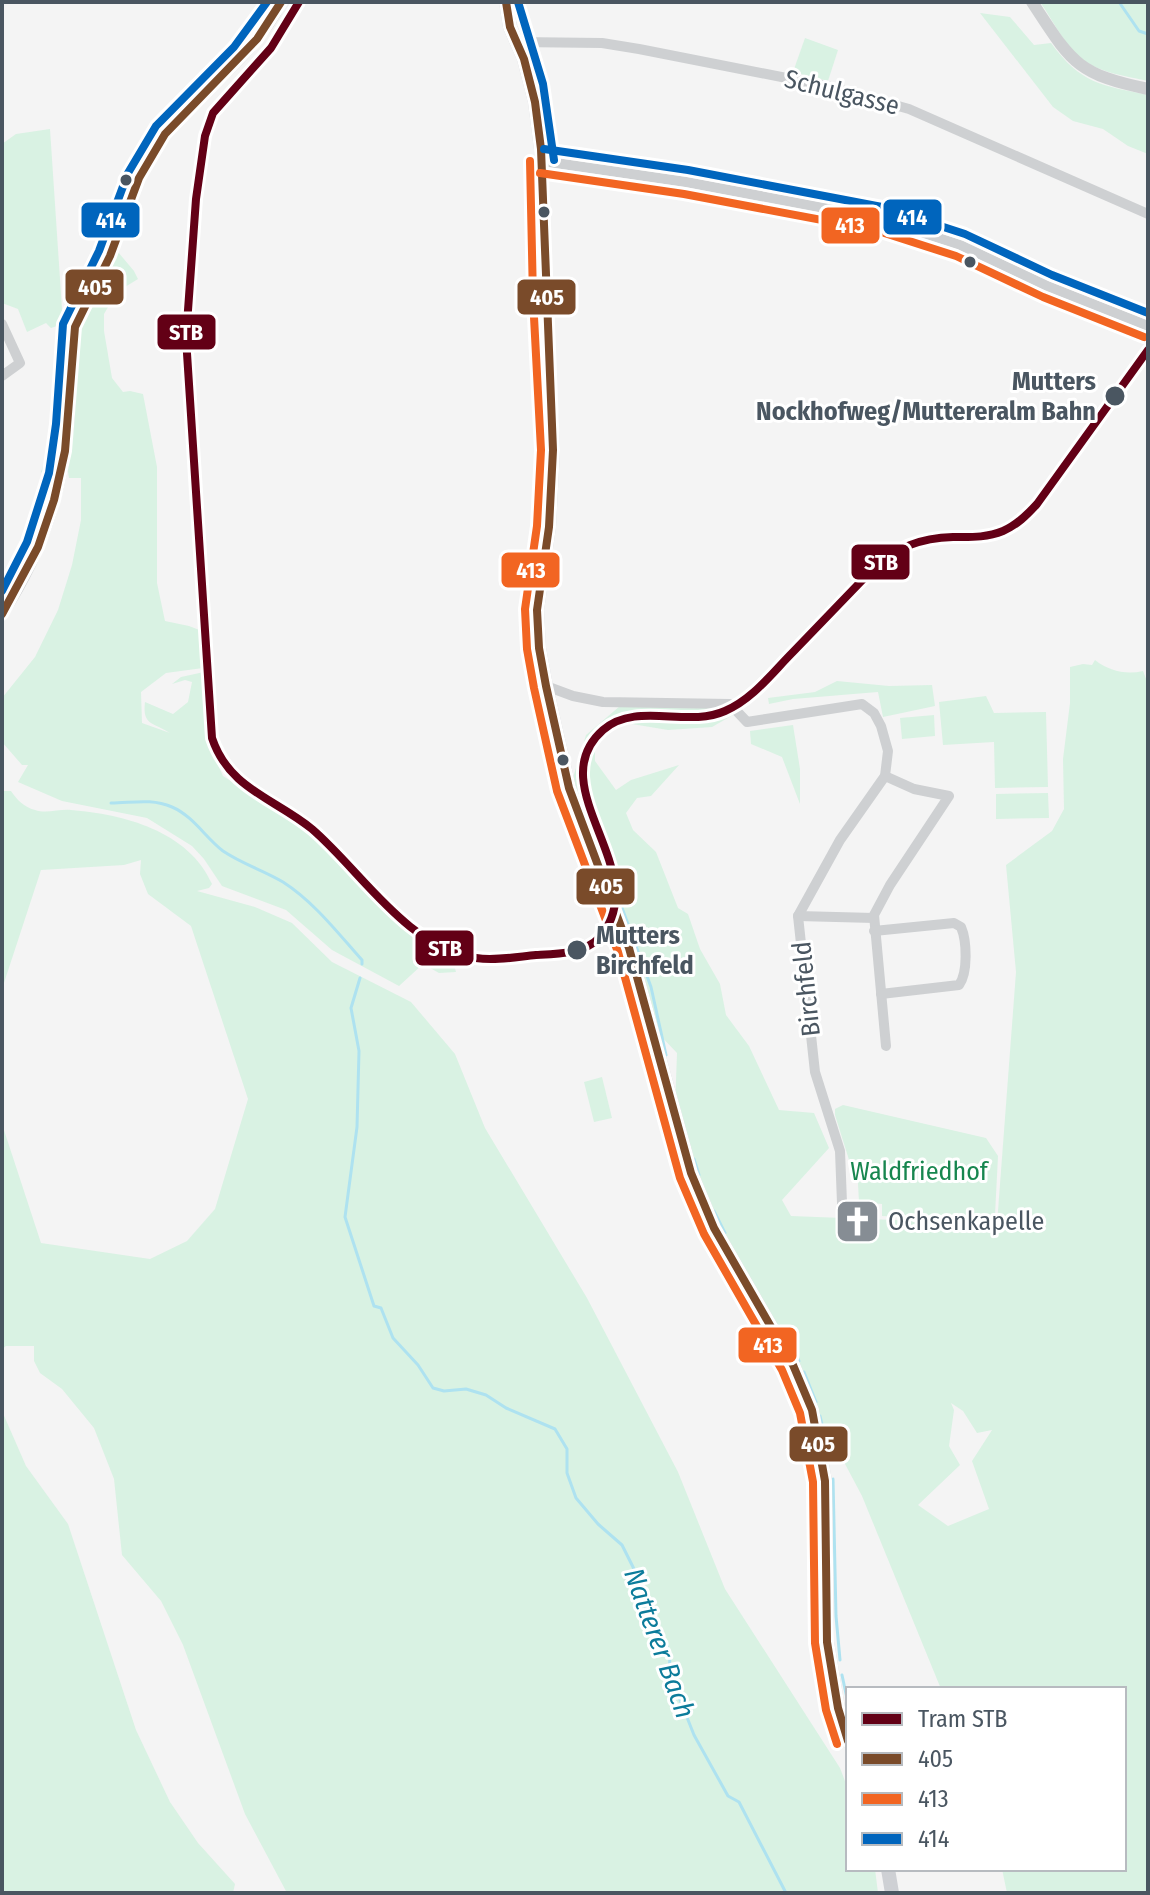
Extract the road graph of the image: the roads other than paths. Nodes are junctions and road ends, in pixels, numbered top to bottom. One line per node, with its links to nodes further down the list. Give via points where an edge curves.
1 (281, 2): 11 (street, via 267,27 165,133 138,178 73,338 58,489 35,555)
2 (506, 2): 4 (main road)
3 (1032, 2): 5 (street, via 1076,63 1104,78)
4 (517, 42): 6 (main road, via 535,102); 7 (street, Schulgasse, via 627,47 866,96 931,118)
5 (1148, 89)
6 (542, 161): 9 (street, via 878,218 960,245); 12 (main road, via 553,450 537,610)
7 (1148, 214)
8 (2, 324): 10 (street, via 20,363)
9 (1148, 326)
10 (2, 376)
11 (2, 614)
12 (546, 686): 13 (street, via 603,702 730,704 747,722 862,704 881,726 888,751); 20 (main road, via 569,788 619,919 697,1190 793,1365 814,1418 825,1481 827,1642)
13 (885, 776): 14 (street, Birchfeld, via 840,840); 15 (street, via 949,796)
14 (798, 916): 15 (street); 19 (street, Birchfeld, via 815,1072 840,1151)
15 (874, 918): 16 (street)
16 (874, 931): 17 (street); 17 (street, via 954,923 964,938 959,985)
17 (881, 994): 18 (street)
18 (886, 1046)
19 (847, 1223)
20 (846, 1734)
21 (888, 1871): 22 (main road)
22 (892, 1893)

